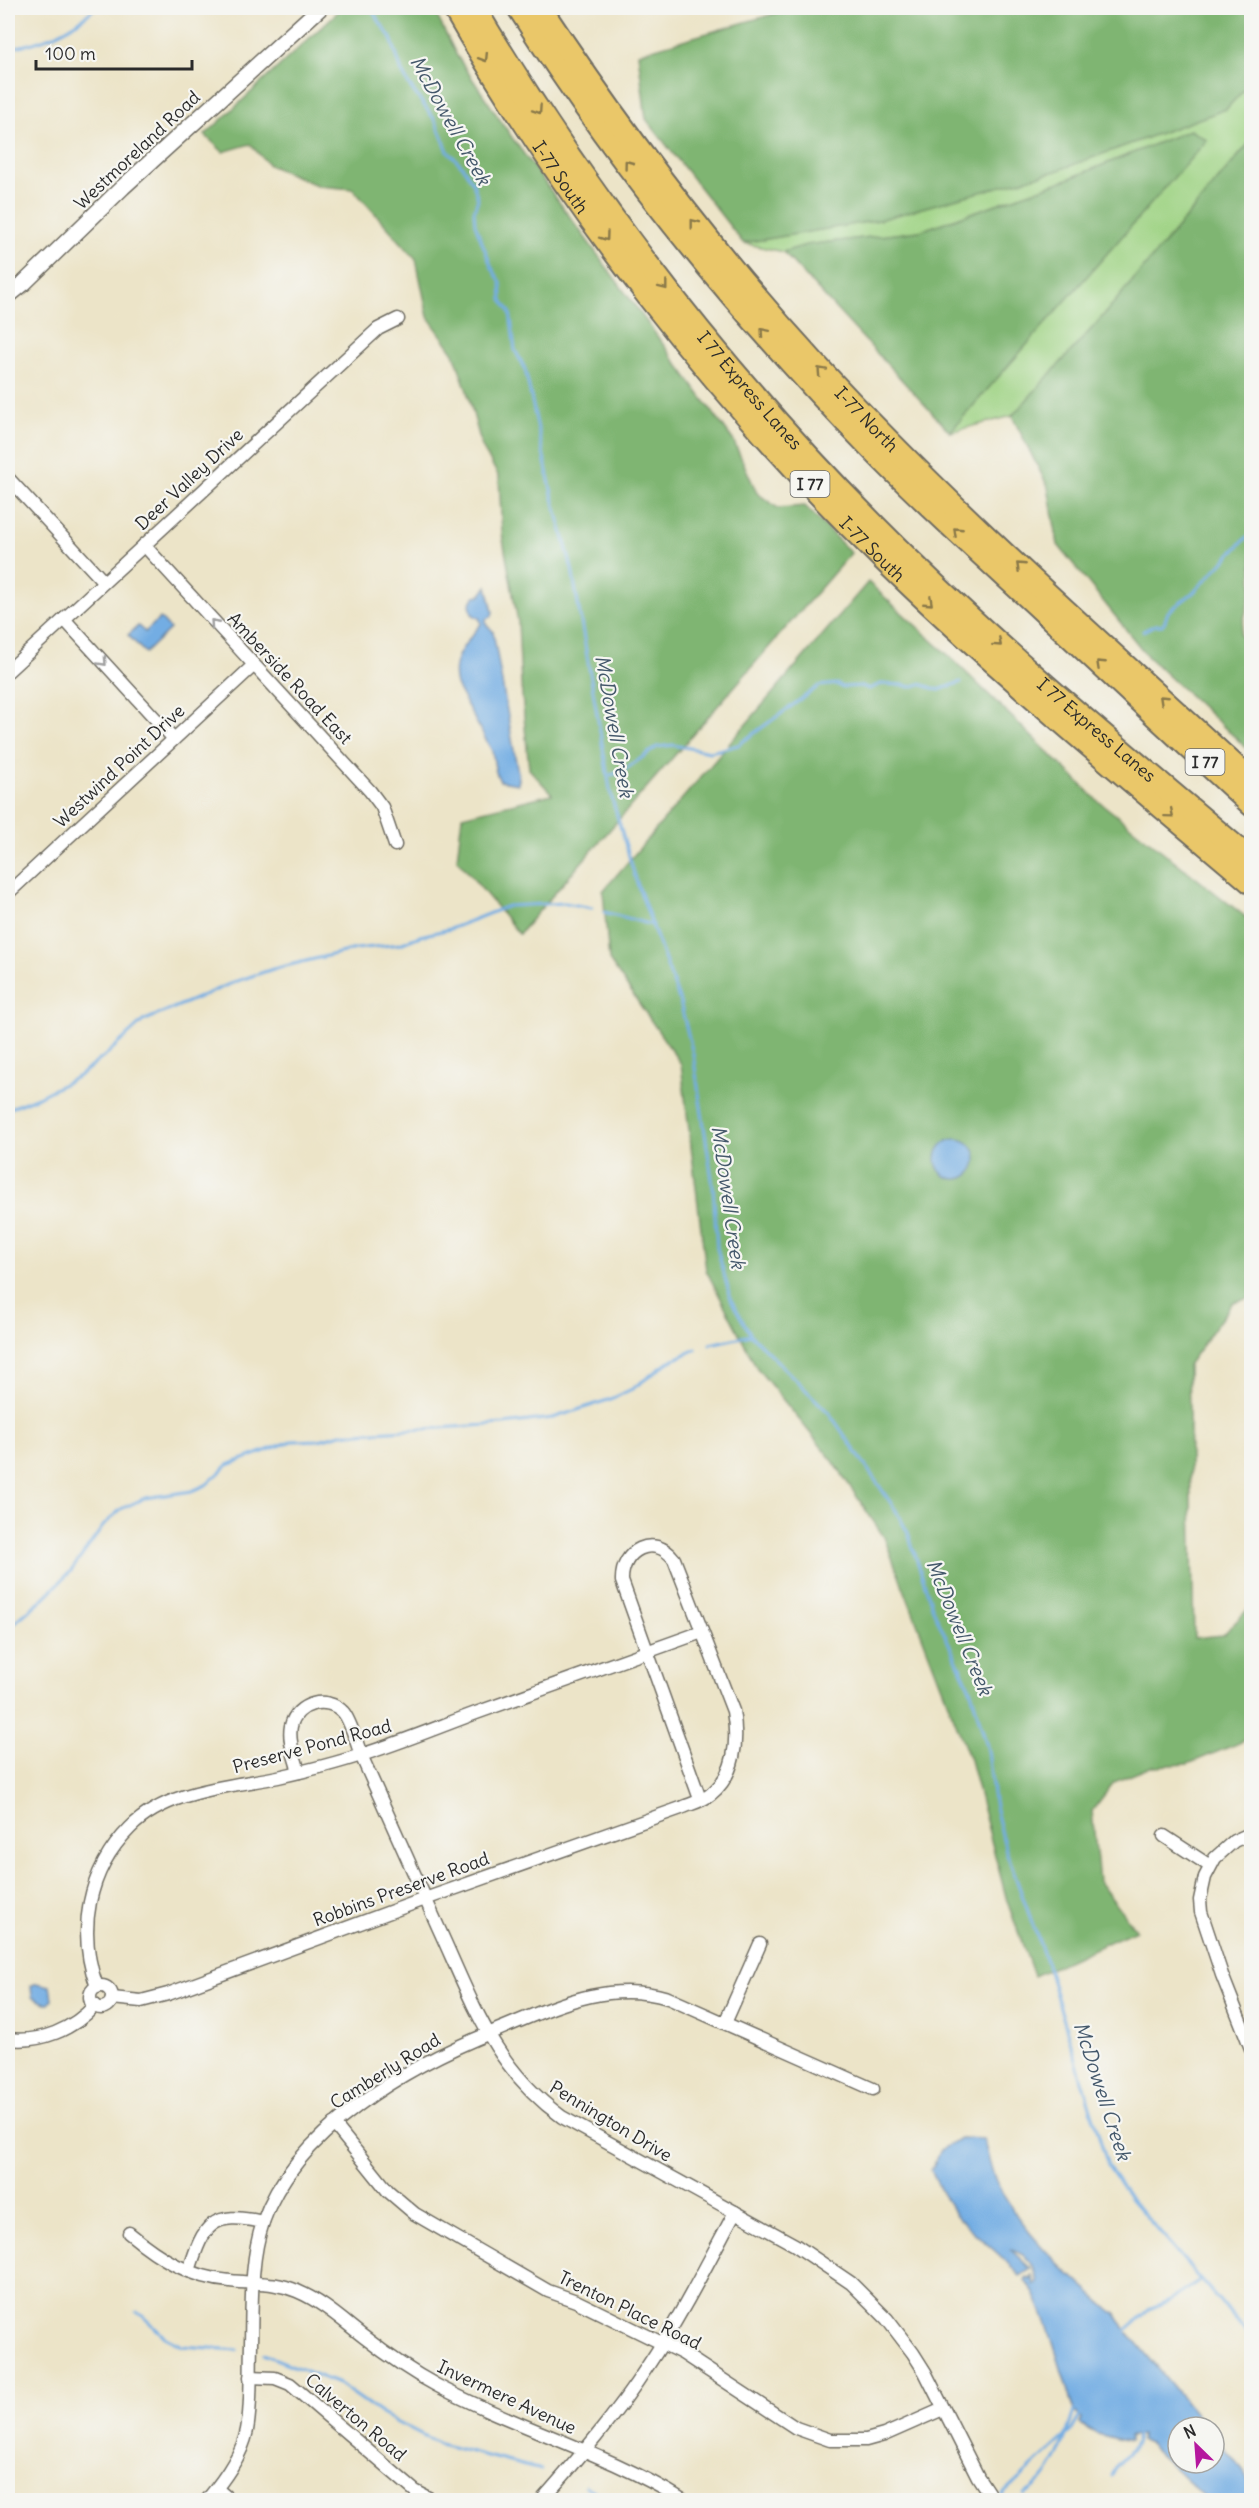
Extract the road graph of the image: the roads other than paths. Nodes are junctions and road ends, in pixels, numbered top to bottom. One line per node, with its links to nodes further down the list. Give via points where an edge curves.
1 (320, 8): 6 (street, Westmoreland Road)
2 (454, 8): 20 (highway, I-77 South / I 77, one-way to 20, via 519,112 616,252 723,386 800,473 964,635)
3 (474, 8): 19 (highway, I 77 Express Lanes / I 77, one-way to 19, via 630,242 736,375 813,461 967,615)
4 (519, 8): 14 (highway, I 77, one-way to 4, via 920,496 802,375 655,200)
5 (540, 8): 16 (highway, I-77 North / I 77, one-way to 5, via 932,484 814,363 669,190)
6 (8, 295)
7 (399, 319): 9 (street, Deer Valley Drive, via 378,329)
8 (8, 478): 10 (street)
9 (144, 545): 10 (street, Deer Valley Drive); 12 (street, Amberside Road East, one-way to 9)
10 (104, 582): 11 (street, Deer Valley Drive)
11 (64, 620): 13 (street, Deer Valley Drive); 15 (street, one-way to 15)
12 (254, 665): 15 (street, Westwind Point Drive); 18 (street, Amberside Road East, via 370,791 382,807)
13 (8, 671)
14 (1158, 718): 16 (highway, via 1226,769); 17 (highway, I 77)
15 (174, 739): 21 (street, Westwind Point Drive)
16 (1251, 782)
17 (1251, 805)
18 (395, 845)
19 (1251, 861)
20 (1251, 883)
21 (8, 893)
22 (702, 1632): 23 (street, Preserve Pond Road); 23 (street, Robbins Preserve Road, via 674,1559 660,1548 641,1548 626,1559 622,1581); 26 (street, Robbins Preserve Road, via 736,1732 734,1754 725,1779)
23 (648, 1652): 24 (street, Preserve Pond Road); 26 (street, Robbins Preserve Road)
24 (361, 1755): 25 (street, Preserve Pond Road); 25 (street, Pennington Drive, via 345,1713 332,1704 315,1702 301,1710 291,1723 290,1738); 30 (street, Pennington Drive)
25 (299, 1772): 32 (street, Preserve Pond Road, via 174,1800 130,1827 95,1879 88,1908 87,1950)
26 (700, 1800): 30 (street, Robbins Preserve Road)
27 (1251, 1833): 29 (street, via 1234,1841)
28 (1164, 1836): 29 (street)
29 (1210, 1866): 38 (street, via 1202,1888 1202,1912)
30 (425, 1899): 33 (street, Robbins Preserve Road, via 153,2000); 36 (street, Pennington Drive)
31 (760, 1944): 35 (street)
32 (97, 1987): 33 (street, via 107,1988); 34 (street, via 91,1995)
33 (112, 1998): 34 (street, via 105,2007)
34 (94, 2005): 37 (street, via 73,2025 49,2035 27,2040)
35 (725, 2023): 36 (street, Camberly Road, via 656,1994 617,1991 581,1998); 39 (street, Camberly Road)
36 (488, 2034): 40 (street, Camberly Road, via 403,2077); 41 (street, Pennington Drive, via 513,2073 541,2102)
37 (8, 2038)
38 (1251, 2051)
39 (873, 2089)
40 (334, 2124): 42 (street, Camberly Road, via 293,2166); 46 (street, Trenton Place Road, via 388,2191 415,2214 548,2291)
41 (735, 2211): 46 (street); 48 (street, Pennington Drive, via 825,2263 860,2291 900,2334)
42 (263, 2222): 44 (street, via 228,2217 213,2223 204,2234); 45 (street, Camberly Road)
43 (129, 2233): 44 (street, Invermere Avenue, via 155,2254)
44 (189, 2271): 45 (street, Invermere Avenue, via 215,2279)
45 (253, 2283): 47 (street, Camberly Road); 49 (street, Invermere Avenue, via 268,2282 299,2291 329,2308 387,2355 433,2384)
46 (662, 2342): 48 (street, Trenton Place Road, via 796,2428 830,2440 866,2440); 49 (street)
47 (250, 2377): 50 (street, Camberly Road, via 247,2432); 53 (street, Calverton Road, via 275,2378 290,2384 416,2491)
48 (944, 2409): 56 (street, Pennington Drive)
49 (584, 2452): 54 (street); 55 (street, Invermere Avenue)
50 (217, 2489): 51 (street, Camberly Road); 52 (street)
51 (207, 2500)
52 (230, 2500)
53 (432, 2500)
54 (542, 2500)
55 (683, 2500)
56 (993, 2500)

